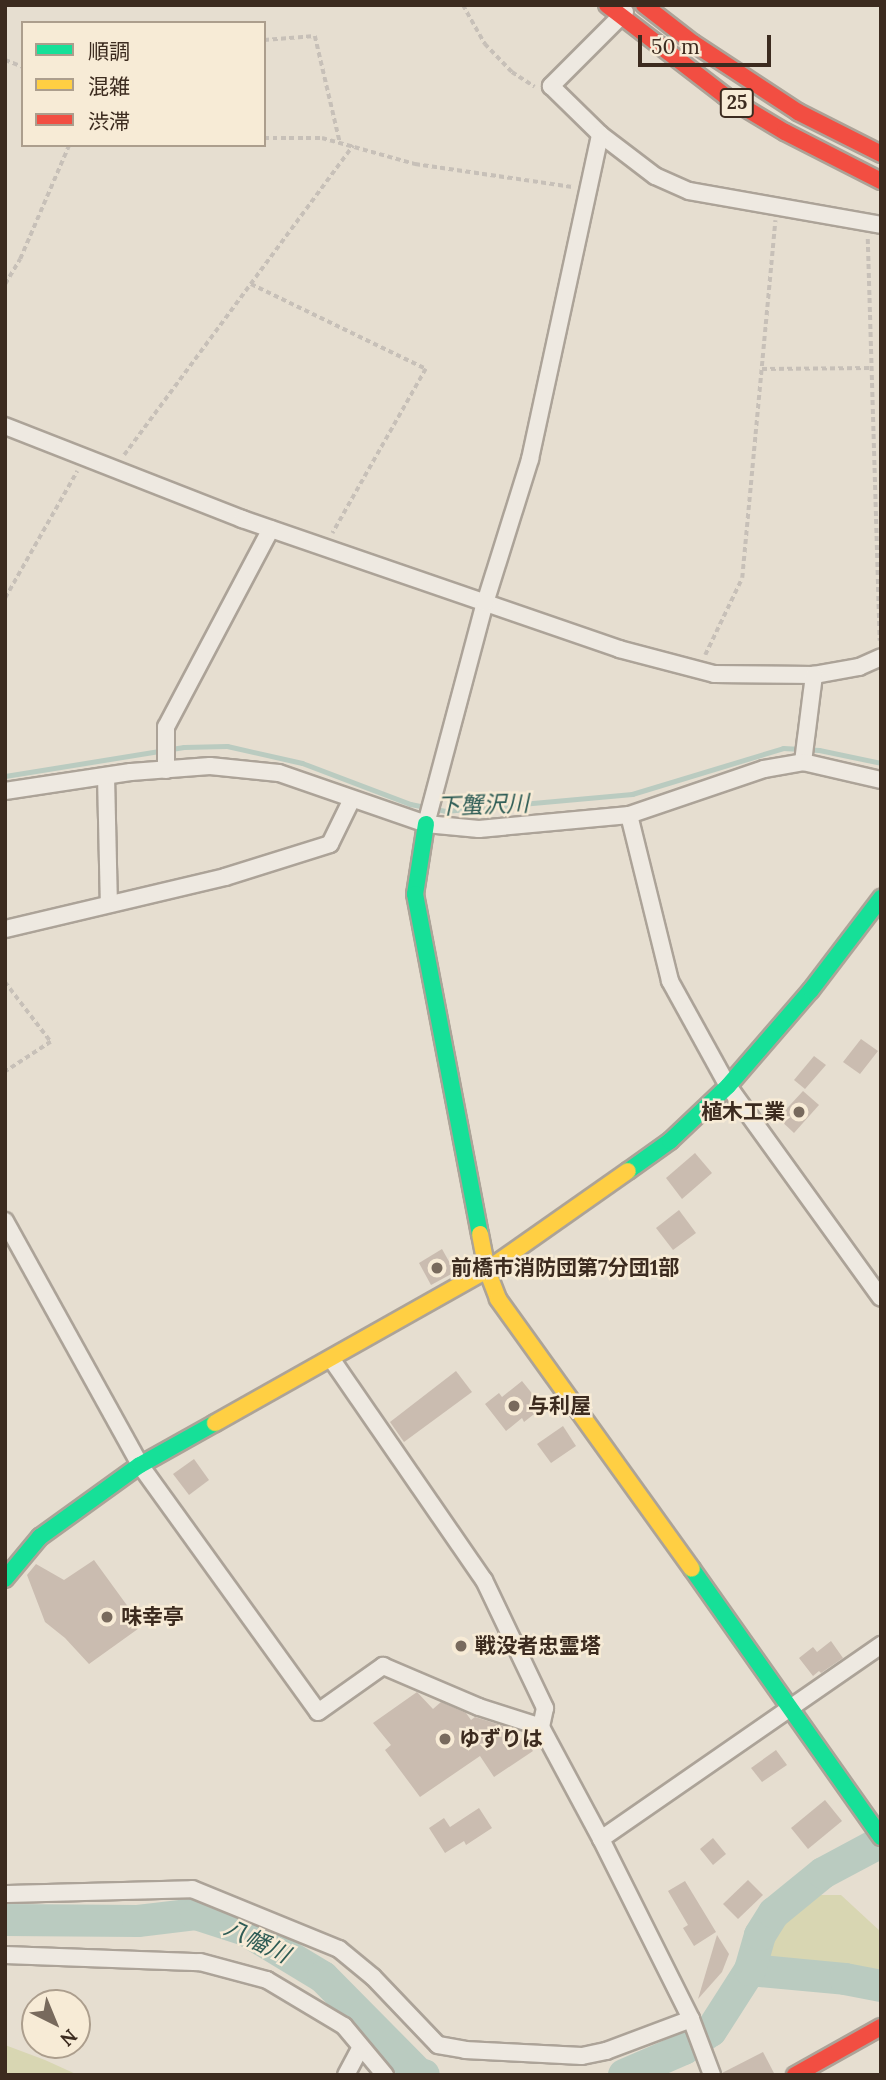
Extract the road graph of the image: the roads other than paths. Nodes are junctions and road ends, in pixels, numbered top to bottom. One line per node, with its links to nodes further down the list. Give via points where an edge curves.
1 (607, 5): 3 (street, 25)
2 (644, 5): 5 (street, 25, via 798,112)
3 (626, 11): 4 (street, via 551,86); 6 (street, 25, via 725,96)
4 (600, 134): 7 (street, via 655,176 689,191); 10 (street, via 530,459)
5 (881, 154)
6 (881, 181)
7 (874, 224)
8 (5, 426): 9 (street)
9 (271, 529): 10 (street); 14 (street, via 166,727)
10 (485, 603): 12 (street, via 619,649 714,674); 20 (street)
11 (881, 657): 12 (street, via 859,667)
12 (814, 675): 13 (street)
13 (803, 762): 16 (street); 19 (street, via 764,769)
14 (166, 769): 15 (street); 18 (street, via 210,766 279,773)
15 (106, 776): 17 (street); 22 (street)
16 (881, 780)
17 (5, 790)
18 (352, 799): 20 (street); 22 (street, via 330,844 225,877)
19 (629, 816): 20 (street, via 480,829); 24 (street, via 670,981)
20 (426, 824): 26 (street, via 415,894)
21 (881, 898): 24 (street, via 811,990)
22 (109, 904): 23 (street)
23 (5, 929)
24 (728, 1086): 26 (street, via 670,1141); 27 (street)
25 (5, 1221): 29 (street)
26 (487, 1270): 28 (street); 32 (street, via 498,1299)
27 (881, 1298)
28 (332, 1360): 29 (street); 33 (street, via 484,1580 545,1708)
29 (140, 1465): 30 (street, via 40,1537); 33 (street, via 318,1712 383,1666 479,1707)
30 (7, 1573)
31 (881, 1645): 32 (street)
32 (792, 1707): 34 (street); 35 (street)
33 (541, 1727): 35 (street)
34 (878, 1833)
35 (601, 1839): 38 (street)
36 (5, 1894): 38 (street, via 192,1889 339,1949 373,1977 438,2045 582,2056)
37 (5, 1955): 40 (street, via 179,1961 232,1969 267,1980 344,2026)
38 (692, 2023): 43 (street)
39 (881, 2027): 44 (street)
40 (360, 2049): 41 (street); 42 (street)
41 (346, 2075)
42 (385, 2075)
43 (712, 2075)
44 (795, 2075)

